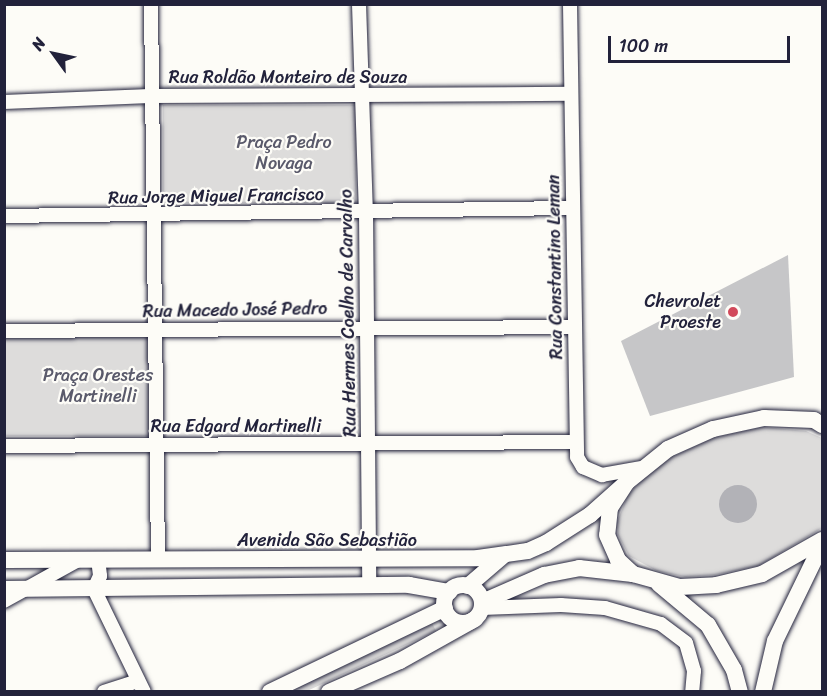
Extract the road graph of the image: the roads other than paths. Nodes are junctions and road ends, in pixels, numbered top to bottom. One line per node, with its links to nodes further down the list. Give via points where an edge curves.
1 (151, 4): 6 (street)
2 (359, 4): 5 (street, Rua Hermes Coelho de Carvalho)
3 (570, 4): 4 (street, Rua Constantino Leman)
4 (571, 94): 5 (street, Rua Roldão Monteiro de Souza); 8 (street, Rua Constantino Leman)
5 (362, 95): 6 (street, Rua Roldão Monteiro de Souza); 9 (street, Rua Hermes Coelho de Carvalho)
6 (150, 96): 7 (street, Rua Roldão Monteiro de Souza); 11 (street)
7 (4, 102)
8 (572, 208): 9 (street, Rua Jorge Miguel Francisco); 13 (street, Rua Constantino Leman)
9 (366, 211): 11 (street, Rua Jorge Miguel Francisco); 12 (street, Rua Hermes Coelho de Carvalho)
10 (4, 216): 11 (street, Rua Jorge Miguel Francisco)
11 (154, 216): 14 (street)
12 (367, 327): 13 (street, Rua Macedo José Pedro); 14 (street, Rua Macedo José Pedro); 18 (street, Rua Hermes Coelho de Carvalho)
13 (574, 327): 17 (street, Rua Constantino Leman)
14 (155, 329): 15 (street, Rua Macedo José Pedro); 19 (street)
15 (4, 331)
16 (819, 422): 21 (main road, via 764,418 713,429 668,449)
17 (575, 442): 18 (street, Rua Edgard Martinelli); 21 (street, Rua Constantino Leman, via 580,463 594,473 608,476)
18 (368, 443): 19 (street, Rua Edgard Martinelli); 29 (street, Rua Hermes Coelho de Carvalho)
19 (153, 445): 20 (street, Rua Edgard Martinelli); 25 (street)
20 (4, 446)
21 (640, 468): 22 (main road)
22 (627, 482): 24 (main road, Avenida São Sebastião, via 568,531 528,551); 31 (main road, via 610,508 607,535 618,560)
23 (822, 542): 32 (main road, via 762,574 716,585 680,587); 49 (main road, via 786,614)
24 (508, 554): 29 (main road, Avenida São Sebastião); 35 (main road); 39 (main road, via 500,574)
25 (158, 558): 26 (main road, Avenida São Sebastião); 28 (main road, Avenida São Sebastião)
26 (312, 558): 29 (main road, Avenida São Sebastião); 34 (main road)
27 (79, 559): 28 (main road, Avenida São Sebastião); 30 (main road, Avenida São Sebastião); 37 (street)
28 (98, 559): 38 (street, via 100,576)
29 (368, 559): 33 (street, Rua Hermes Coelho de Carvalho)
30 (4, 560)
31 (633, 574): 32 (main road); 39 (main road, via 579,568 543,575)
32 (656, 582): 48 (main road, via 708,625 734,670)
33 (369, 585): 34 (main road); 40 (main road, via 434,587)
34 (313, 586): 38 (main road)
35 (468, 586): 40 (main road); 42 (main road, via 477,591)
36 (4, 589): 37 (main road)
37 (27, 589): 38 (main road); 41 (street)
38 (94, 589): 43 (street)
39 (500, 592): 42 (main road)
40 (447, 600): 42 (main road, via 458,622); 45 (main road)
41 (4, 601)
42 (480, 610): 46 (main road, via 410,656); 47 (street, via 561,605 605,608 661,624 686,643 694,671)
43 (141, 686): 44 (street)
44 (104, 692)
45 (270, 692)
46 (329, 692)
47 (692, 692)
48 (740, 692)
49 (763, 692)

